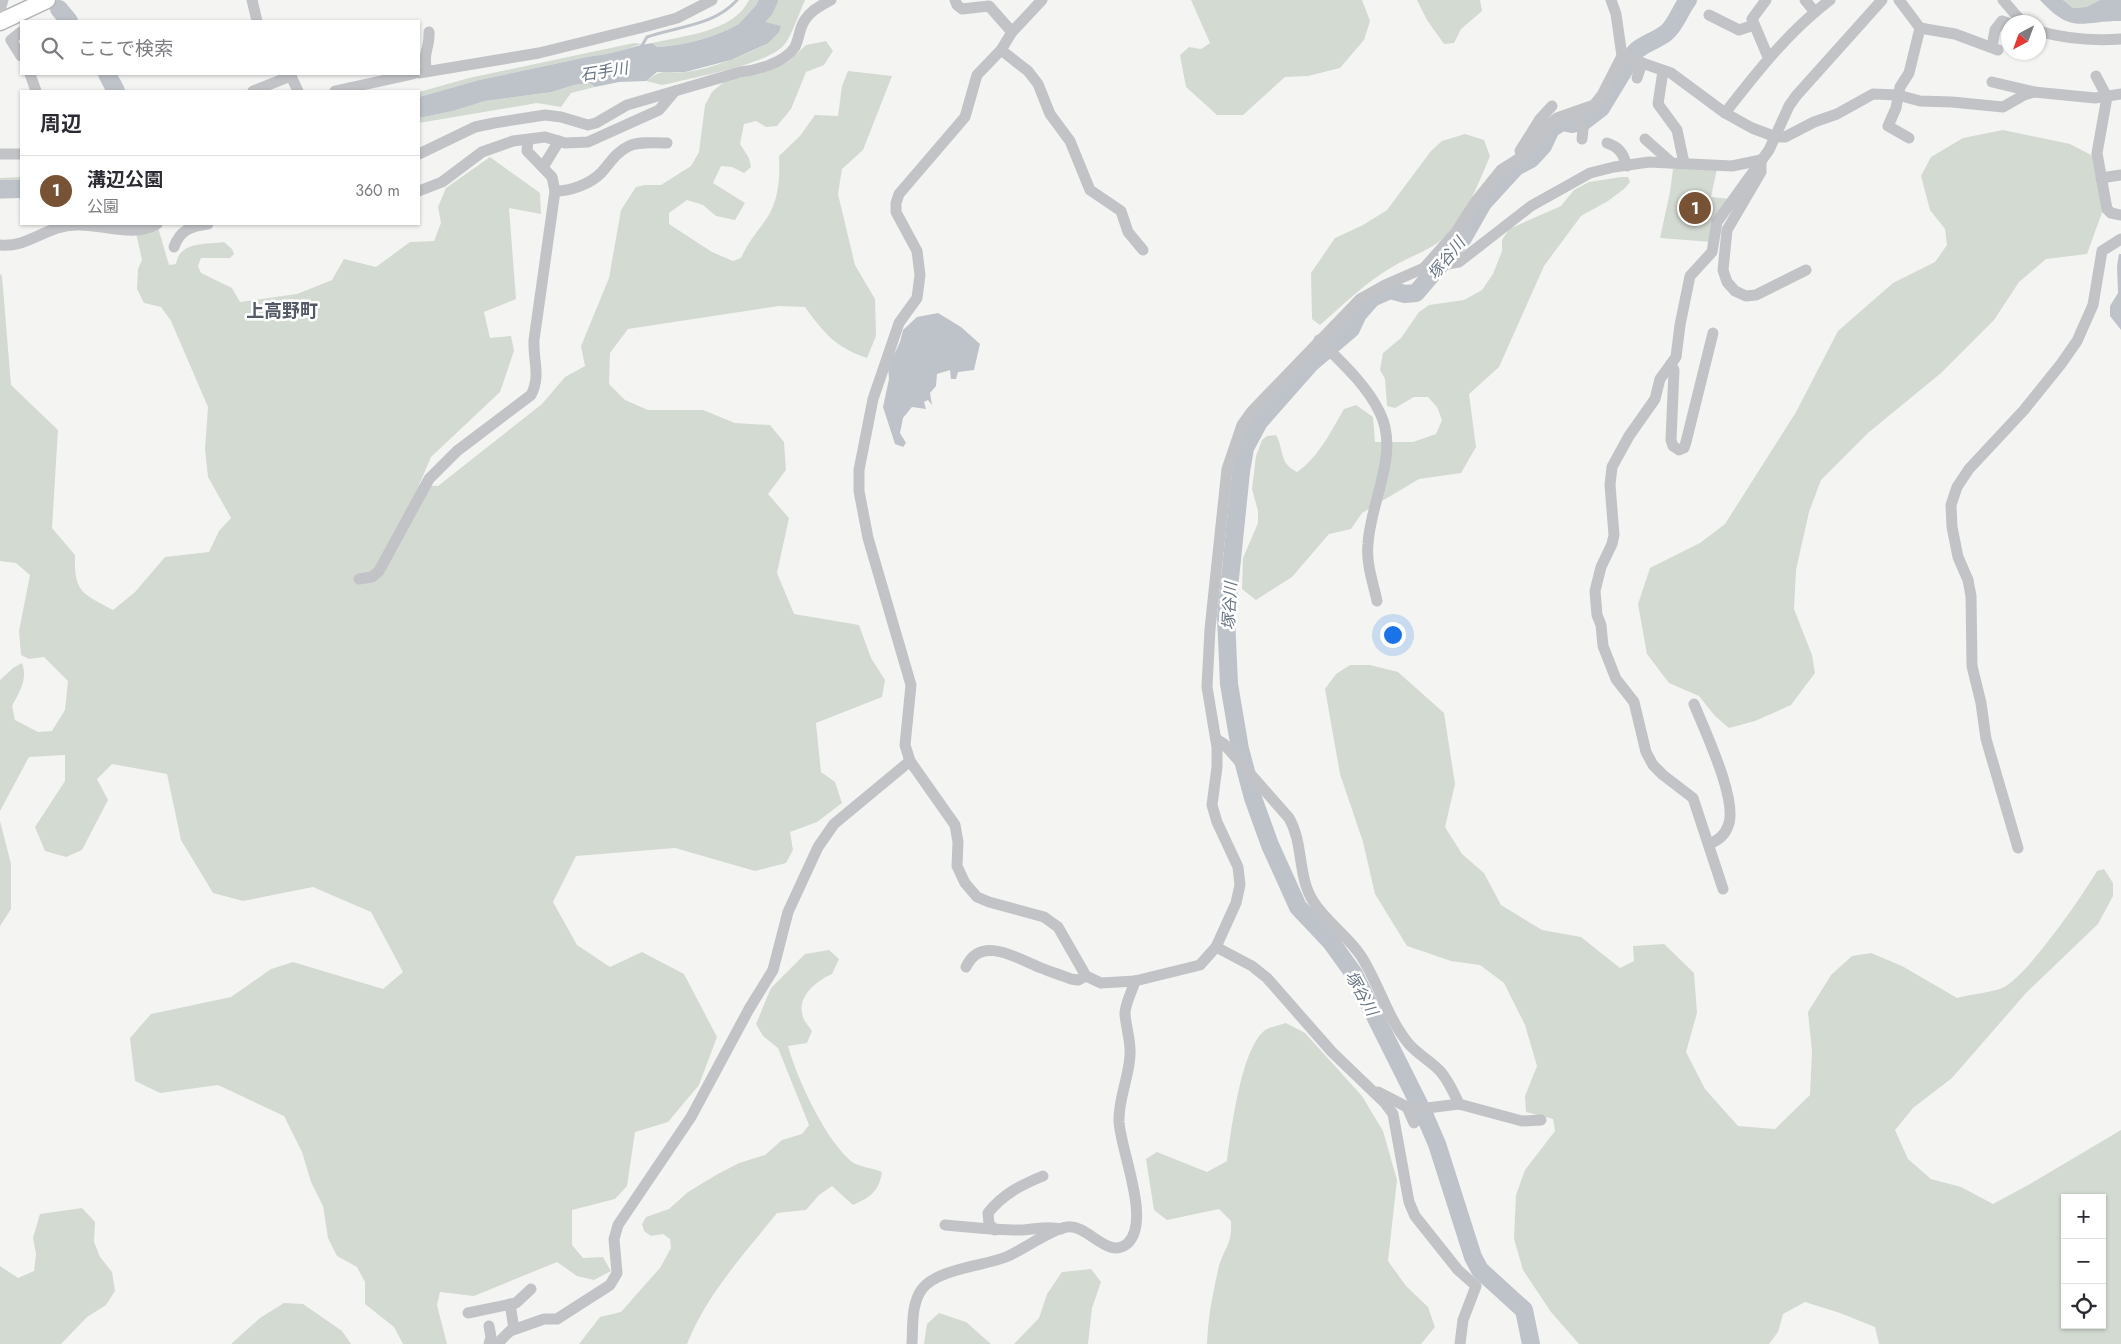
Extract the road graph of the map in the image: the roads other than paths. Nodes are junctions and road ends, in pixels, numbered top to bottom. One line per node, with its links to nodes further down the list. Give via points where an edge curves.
1 (3, 0): 20 (street, via 0,10)
2 (47, 0): 18 (highway)
3 (252, 0): 19 (street)
4 (712, 0): 34 (street, via 677,18 644,27 539,53)
5 (831, 0): 42 (street, via 809,14 795,46 781,58 755,70)
6 (954, 0): 25 (street, via 962,10 989,6)
7 (1042, 0): 25 (street)
8 (1611, 0): 32 (street)
9 (1766, 0): 22 (street, via 1752,19)
10 (1805, 0): 15 (street)
11 (1830, 0): 15 (street)
12 (1881, 0): 54 (street, via 1796,96)
13 (1898, 0): 23 (street)
14 (2003, 0): 16 (street)
15 (1815, 12): 31 (street)
16 (2016, 15)
17 (1709, 16): 22 (street, via 1739,30)
18 (25, 17): 20 (highway)
19 (254, 20)
20 (2, 21)
21 (2001, 22): 23 (street, via 1995,48 1955,34)
22 (1754, 24): 31 (street)
23 (1920, 28): 49 (street, via 1909,73)
24 (429, 32): 34 (street)
25 (1012, 32): 29 (street)
26 (20, 33): 30 (street, via 11,40)
27 (2046, 33): 28 (street, via 2089,40)
28 (2121, 38)
29 (1001, 50): 82 (street, via 1028,71 1038,84 1050,114 1070,141 1090,190 1121,211 1128,232); 92 (street, via 977,75 965,118 899,194 896,212 917,251 920,275 917,298 899,323 889,347 866,426 860,470 859,491 868,538 912,685 905,745)
30 (20, 54)
31 (1768, 58): 52 (street)
32 (1631, 60): 33 (street); 39 (street); 53 (street, via 1594,105)
33 (1663, 70): 52 (street); 66 (street, via 1658,104 1677,130)
34 (423, 72)
35 (30, 75): 43 (street)
36 (290, 75): 44 (street); 45 (street)
37 (404, 75): 40 (street)
38 (2096, 76): 50 (street)
39 (1637, 78)
40 (365, 79): 46 (street)
41 (1992, 82): 47 (street)
42 (677, 89): 59 (street, via 659,110 638,121 588,142); 64 (street, via 626,105 588,125 545,115 494,123 475,127)
43 (36, 90)
44 (255, 90)
45 (298, 90)
46 (338, 90)
47 (2034, 92): 49 (street, via 2003,107 1920,101); 50 (street, via 2067,97)
48 (2121, 94): 50 (street)
49 (1898, 95): 54 (street, via 1873,94 1837,114); 55 (street, via 1888,126)
50 (2107, 97): 71 (street, via 2097,154)
51 (1552, 106): 69 (street)
52 (1725, 113): 54 (street)
53 (1578, 119): 56 (street); 69 (street, via 1557,118 1529,152)
54 (1776, 137): 65 (street)
55 (1910, 138)
56 (1582, 139)
57 (528, 140): 59 (street, via 545,137); 68 (street, via 527,150); 72 (street, via 482,152 442,182)
58 (1645, 140): 66 (street)
59 (559, 141): 68 (street)
60 (667, 143): 73 (street, via 631,145 620,151 590,181)
61 (1607, 143): 67 (street, via 1622,152)
62 (0, 154): 63 (street)
63 (20, 154)
64 (420, 154)
65 (1761, 160): 66 (street, via 1732,166); 84 (street, via 1761,172 1727,230 1724,270 1727,282 1746,296 1756,295); 87 (street, via 1717,222 1712,252 1690,276 1678,350)
66 (1678, 163): 67 (street, via 1649,162)
67 (1627, 166): 83 (street, via 1601,169 1570,184 1507,223 1471,255 1459,262)
68 (543, 167): 73 (street, via 552,177)
69 (1501, 170): 83 (street)
70 (2121, 176): 71 (street)
71 (2102, 178): 74 (street, via 2107,209)
72 (420, 190)
73 (555, 191): 88 (street, via 534,332 538,372 531,395 443,463 429,479 379,571 372,577)
74 (2121, 215)
75 (71, 225): 80 (street, via 46,231 20,245)
76 (86, 225): 77 (street, via 132,231)
77 (153, 225)
78 (204, 225): 81 (street, via 185,230)
79 (2121, 239): 94 (street, via 2102,251 2093,305 2077,340 2024,410 1969,469 1957,487 1951,505 1958,557 1971,596 1972,666 1986,739)
80 (0, 245)
81 (174, 247)
82 (1143, 250)
83 (1427, 268): 86 (street, via 1360,299)
84 (1806, 270)
85 (1713, 333): 87 (street, via 1686,442 1679,450 1670,440)
86 (1321, 342): 89 (street, via 1372,399 1386,432 1387,450 1367,546 1368,567); 91 (street, via 1242,424 1227,469 1208,657 1207,687)
87 (1672, 364): 93 (street, via 1660,379 1655,399 1612,467 1610,486 1614,535 1601,567 1595,602 1603,646 1616,679 1634,702 1646,752 1663,775 1693,798)
88 (359, 579)
89 (1377, 601)
90 (1694, 704): 93 (street, via 1729,799 1729,825 1721,837)
91 (1216, 739): 96 (street, via 1217,767 1212,805 1238,868 1240,885 1236,903); 101 (street, via 1289,818 1295,829 1300,871 1314,904 1361,956 1396,1025 1409,1044 1439,1071)
92 (910, 761): 98 (street, via 955,824 957,866 977,897 1044,917 1058,927); 113 (street, via 834,824 822,842 788,912 773,970 691,1117 618,1225 614,1239 615,1280 557,1319 544,1319)
93 (1709, 844): 95 (street)
94 (2018, 848)
95 (1723, 889)
96 (1216, 947): 99 (street, via 1200,965); 100 (street, via 1267,978 1332,1052)
97 (966, 967): 98 (street, via 970,958 996,950 1071,979)
98 (1086, 976): 99 (street, via 1101,983)
99 (1135, 981): 107 (street, via 1125,1012 1130,1055 1119,1105 1119,1123 1135,1203 1137,1222 1134,1233 1127,1243 1111,1248 1079,1228)
100 (1374, 1091): 102 (street); 117 (street, via 1393,1114 1409,1202 1415,1216 1453,1264 1476,1286 1464,1320)
101 (1459, 1104): 102 (street); 103 (street, via 1522,1121)
102 (1417, 1108): 104 (street)
103 (1541, 1120)
104 (1414, 1124)
105 (1043, 1176): 108 (street, via 998,1200 988,1213 989,1224)
106 (945, 1225): 108 (street)
107 (1061, 1229): 108 (street, via 1049,1226); 116 (street, via 1006,1257 930,1282 917,1300)
108 (995, 1230)
109 (531, 1289): 110 (street, via 516,1303)
110 (510, 1304): 111 (street); 113 (street)
111 (468, 1313)
112 (489, 1326): 114 (street)
113 (514, 1329): 115 (street)
114 (489, 1344)
115 (497, 1344)
116 (912, 1344)
117 (1460, 1344)

